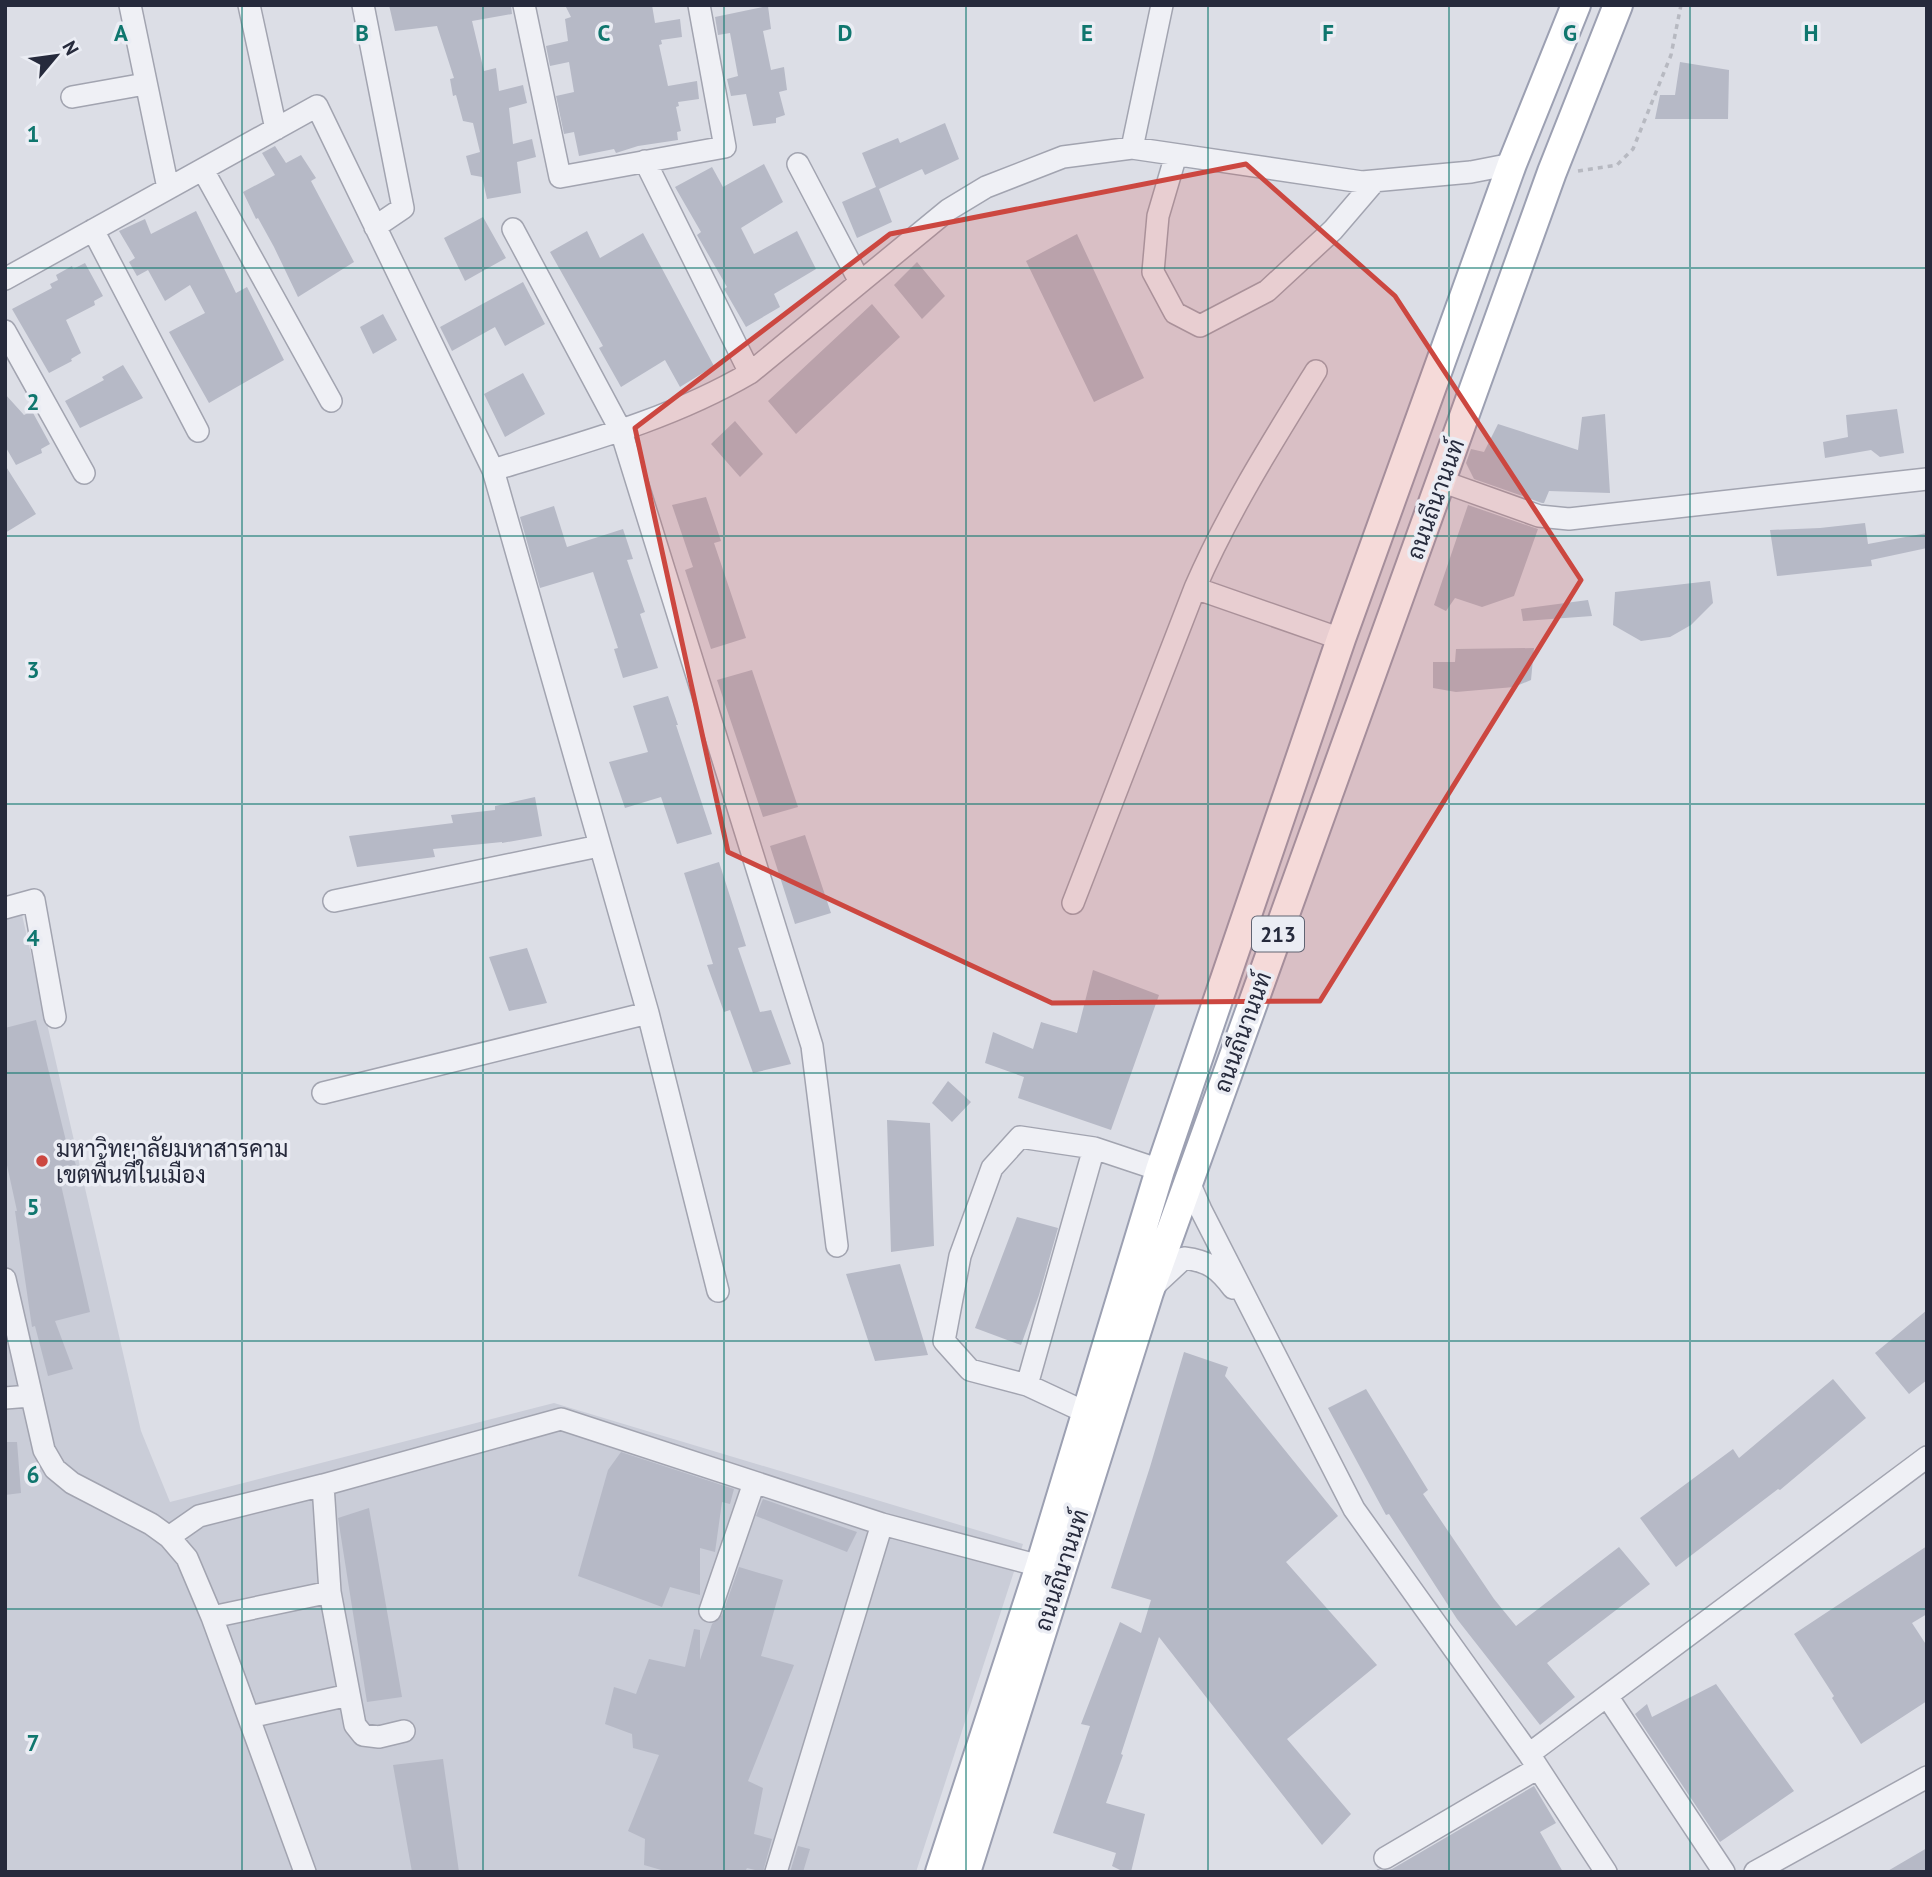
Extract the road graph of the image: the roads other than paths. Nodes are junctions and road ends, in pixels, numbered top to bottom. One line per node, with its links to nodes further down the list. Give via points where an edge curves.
1 (130, 5): 9 (street)
2 (250, 5): 11 (street)
3 (363, 5): 20 (street, via 403,208)
4 (524, 5): 14 (street, via 560,177)
5 (699, 5): 14 (street, via 724,147)
6 (1162, 5): 12 (street)
7 (1576, 5): 16 (main road, ถนนถีนานนท์ / 213)
8 (1618, 5): 34 (main road, ถนนถีนานนท์ / 213)
9 (145, 84): 10 (street); 19 (street)
10 (72, 97)
11 (275, 129): 17 (street); 20 (street, via 317,106)
12 (1132, 148): 13 (street); 24 (street, via 1063,157 986,187 948,210)
13 (1176, 155): 18 (street); 18 (street, via 1158,216 1153,272 1175,313 1200,326 1267,291 1333,230)
14 (645, 161): 27 (street)
15 (798, 164): 24 (street)
16 (1512, 164): 18 (street); 36 (main road, ถนนถีนานนท์ / 213)
17 (203, 170): 19 (street); 28 (street)
18 (1375, 181)
19 (168, 188): 22 (street)
20 (375, 227): 31 (street)
21 (513, 229): 30 (street)
22 (93, 230): 23 (street); 29 (street)
23 (5, 279)
24 (860, 282): 27 (street)
25 (5, 331): 32 (street)
26 (1316, 371): 35 (street, via 1261,459)
27 (750, 373): 30 (street, via 713,395)
28 (331, 401)
29 (198, 431)
30 (621, 431): 31 (street); 47 (street, via 812,1046)
31 (493, 470): 37 (street)
32 (85, 473)
33 (1927, 479): 34 (street, via 1569,519 1539,516)
34 (1441, 481): 46 (main road, ถนนถีนานนท์ / 213)
35 (1195, 588): 36 (street); 39 (street)
36 (1341, 639): 45 (main road, ถนนถีนานนท์ / 213)
37 (599, 846): 38 (street); 41 (street)
38 (334, 901)
39 (1073, 903)
40 (5, 908): 42 (street, via 34,900)
41 (648, 1013): 43 (street); 49 (street)
42 (55, 1017)
43 (323, 1093)
44 (1094, 1148): 45 (street); 52 (street); 52 (street, via 1020,1137 992,1168 960,1256 944,1341 970,1370)
45 (1160, 1170): 55 (main road, ถนนถีนานนท์ / 213)
46 (1188, 1180): 50 (main road, ถนนถีนานนท์ / 213); 51 (street)
47 (837, 1246)
48 (5, 1279): 53 (street)
49 (718, 1291)
50 (1149, 1292): 51 (street, via 1184,1258 1204,1260 1225,1277); 75 (main road, ถนนถีนานนท์ / 213)
51 (1256, 1317): 69 (street, via 1354,1509)
52 (1027, 1385): 55 (street)
53 (30, 1396): 54 (street); 60 (street, via 44,1450 55,1469)
54 (5, 1398)
55 (1087, 1413): 61 (main road, ถนนถีนานนท์ / 213)
56 (1927, 1457): 66 (street)
57 (754, 1483): 58 (street, via 561,1419); 59 (street); 63 (street)
58 (323, 1485): 60 (street, via 200,1516); 62 (street)
59 (882, 1524): 61 (street); 73 (street)
60 (169, 1537): 64 (street, via 187,1558)
61 (1040, 1566): 74 (main road, ถนนถีนานนท์ / 213)
62 (330, 1592): 64 (street); 65 (street)
63 (710, 1611)
64 (212, 1617): 67 (street)
65 (349, 1695): 67 (street); 68 (street, via 355,1725 363,1735 379,1737)
66 (1607, 1696): 69 (street); 77 (street)
67 (248, 1717): 72 (street)
68 (404, 1731)
69 (1534, 1761): 71 (street); 76 (street)
70 (1927, 1777): 78 (street)
71 (1385, 1858)
72 (305, 1872)
73 (776, 1872)
74 (940, 1872)
75 (966, 1872)
76 (1606, 1872)
77 (1724, 1872)
78 (1755, 1872)

